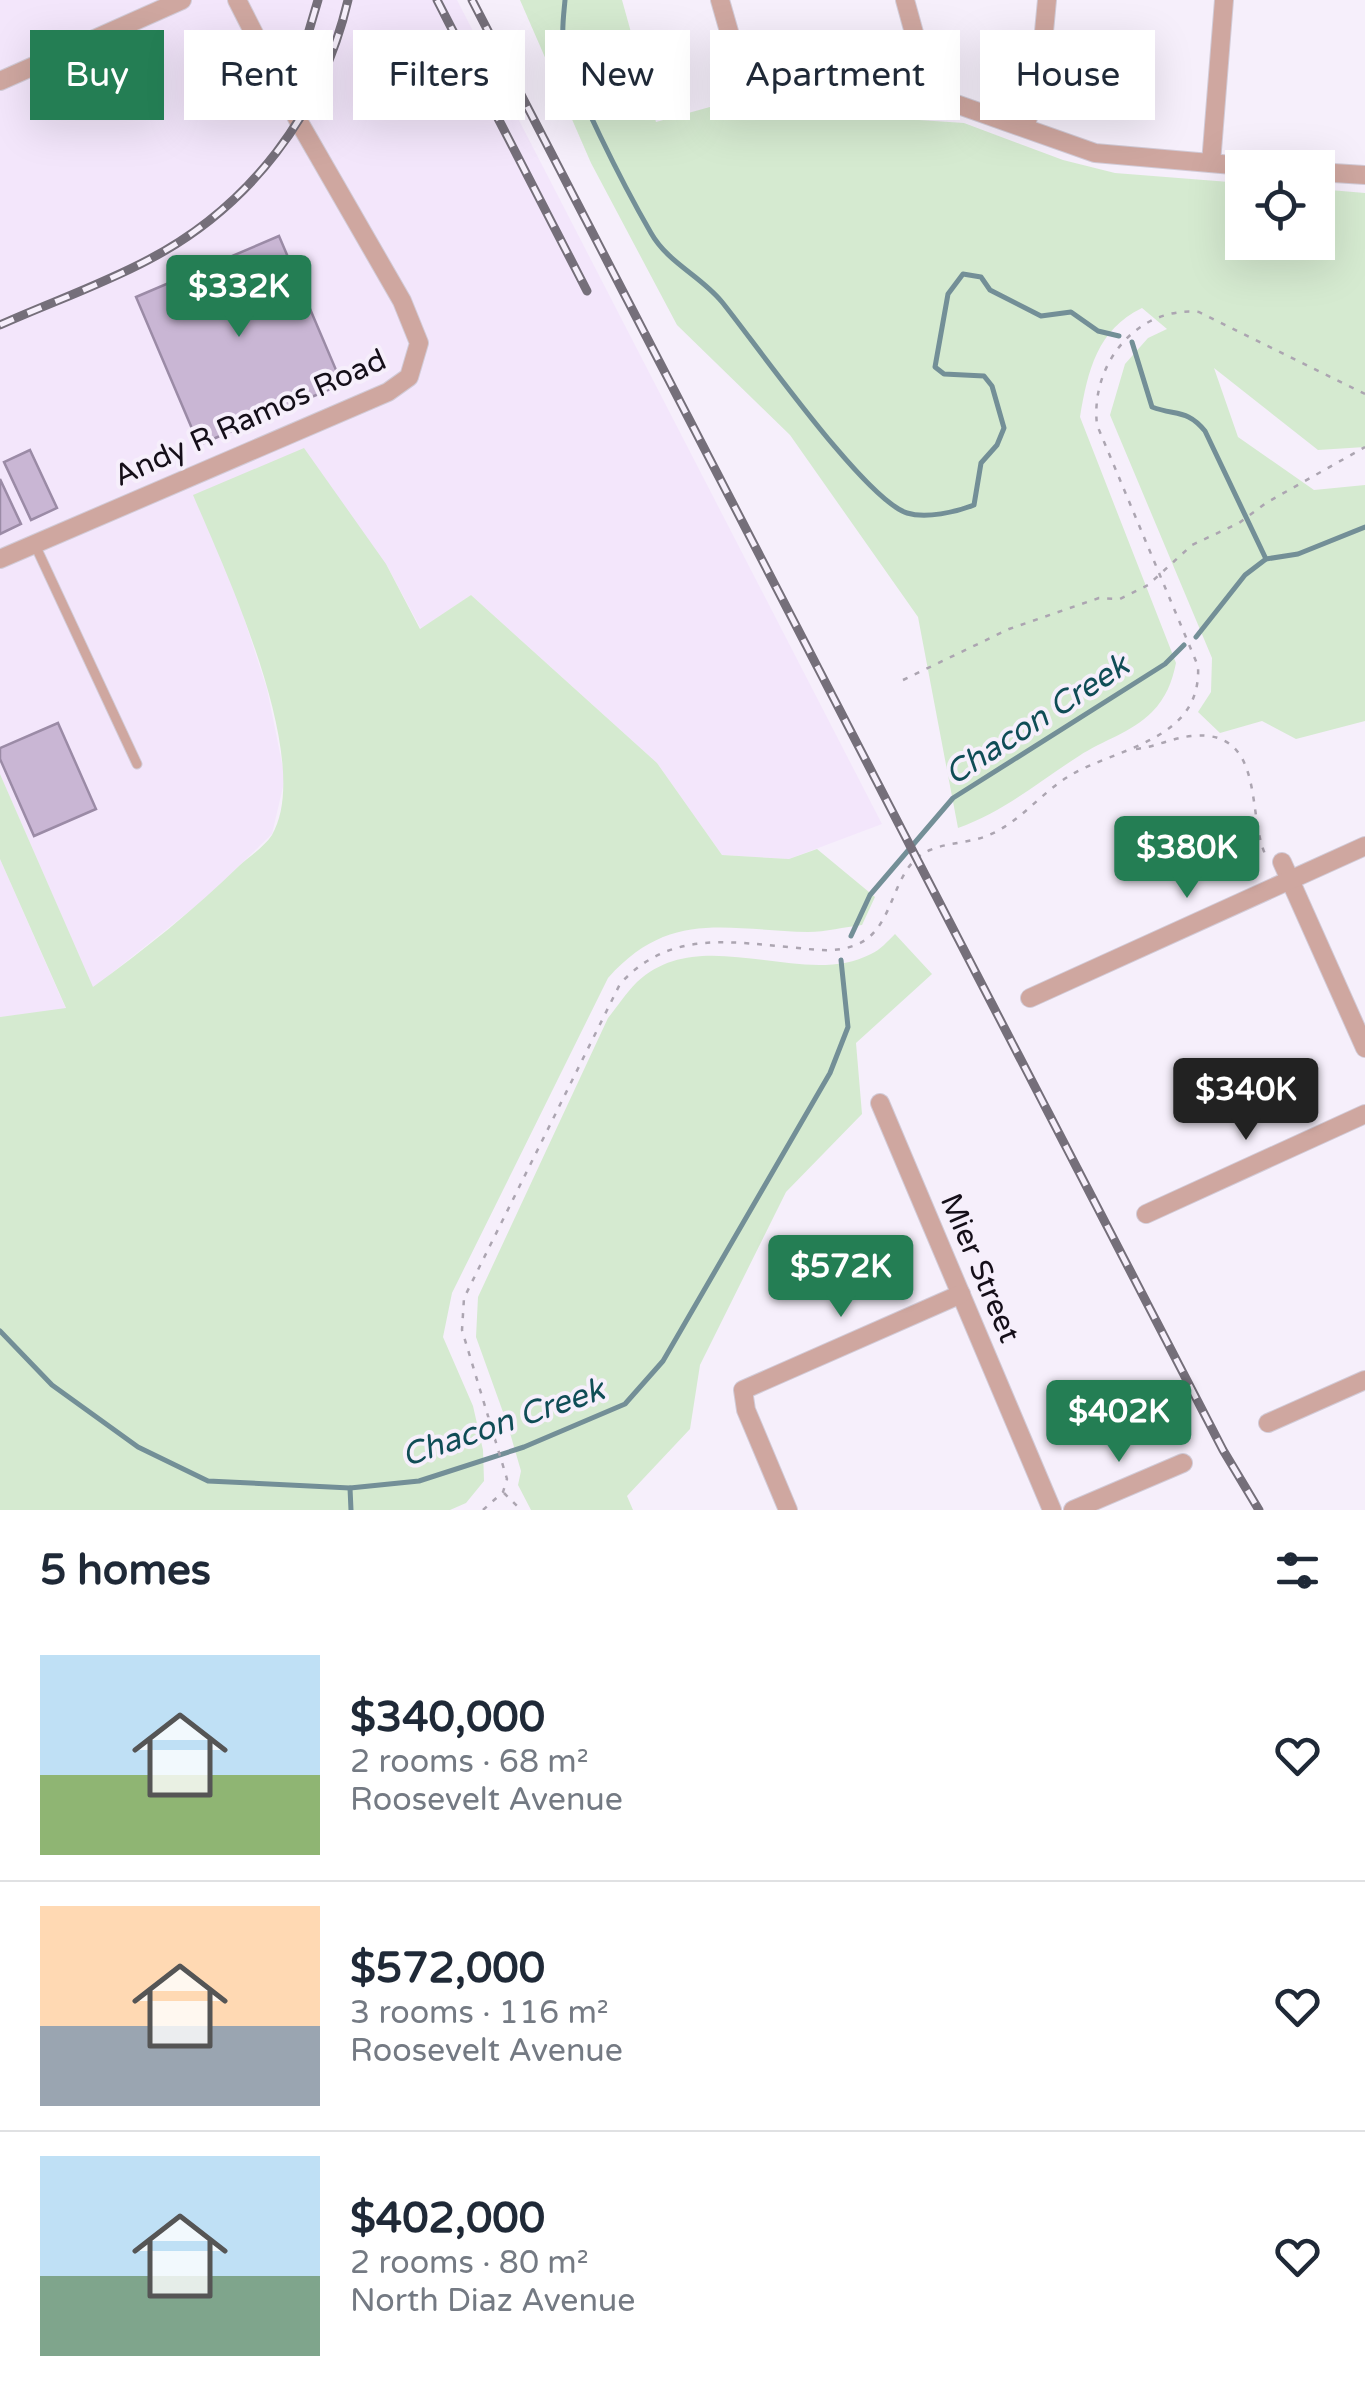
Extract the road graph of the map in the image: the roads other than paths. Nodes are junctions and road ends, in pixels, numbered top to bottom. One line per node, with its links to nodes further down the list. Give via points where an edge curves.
1 (182, 0): 9 (street)
2 (237, 0): 16 (street, Andy R Ramos Road, via 402,301 419,343 409,377 388,392)
3 (720, 0): 7 (street)
4 (905, 0): 8 (street)
5 (1047, 0): 11 (street, via 1039,84)
6 (1224, 0): 12 (street)
7 (729, 30)
8 (913, 30)
9 (0, 81)
10 (960, 105): 11 (street)
11 (1025, 126): 12 (street, via 1095,153)
12 (1212, 163): 13 (street)
13 (1225, 164)
14 (1335, 173): 15 (street)
15 (1365, 176)
16 (34, 544): 17 (street, Andy R Ramos Road); 18 (lane)
17 (0, 559)
18 (137, 764)
19 (1365, 846): 21 (street)
20 (1277, 862): 21 (street)
21 (1290, 880): 22 (street); 23 (street)
22 (1030, 998)
23 (1365, 1048)
24 (880, 1103): 27 (street, Mier Street)
25 (1365, 1114): 26 (street)
26 (1146, 1214)
27 (960, 1294): 31 (street, via 743,1390); 32 (street, Mier Street)
28 (1365, 1380): 29 (street)
29 (1268, 1423)
30 (1183, 1463): 33 (street)
31 (788, 1510)
32 (1052, 1510)
33 (1073, 1510)

